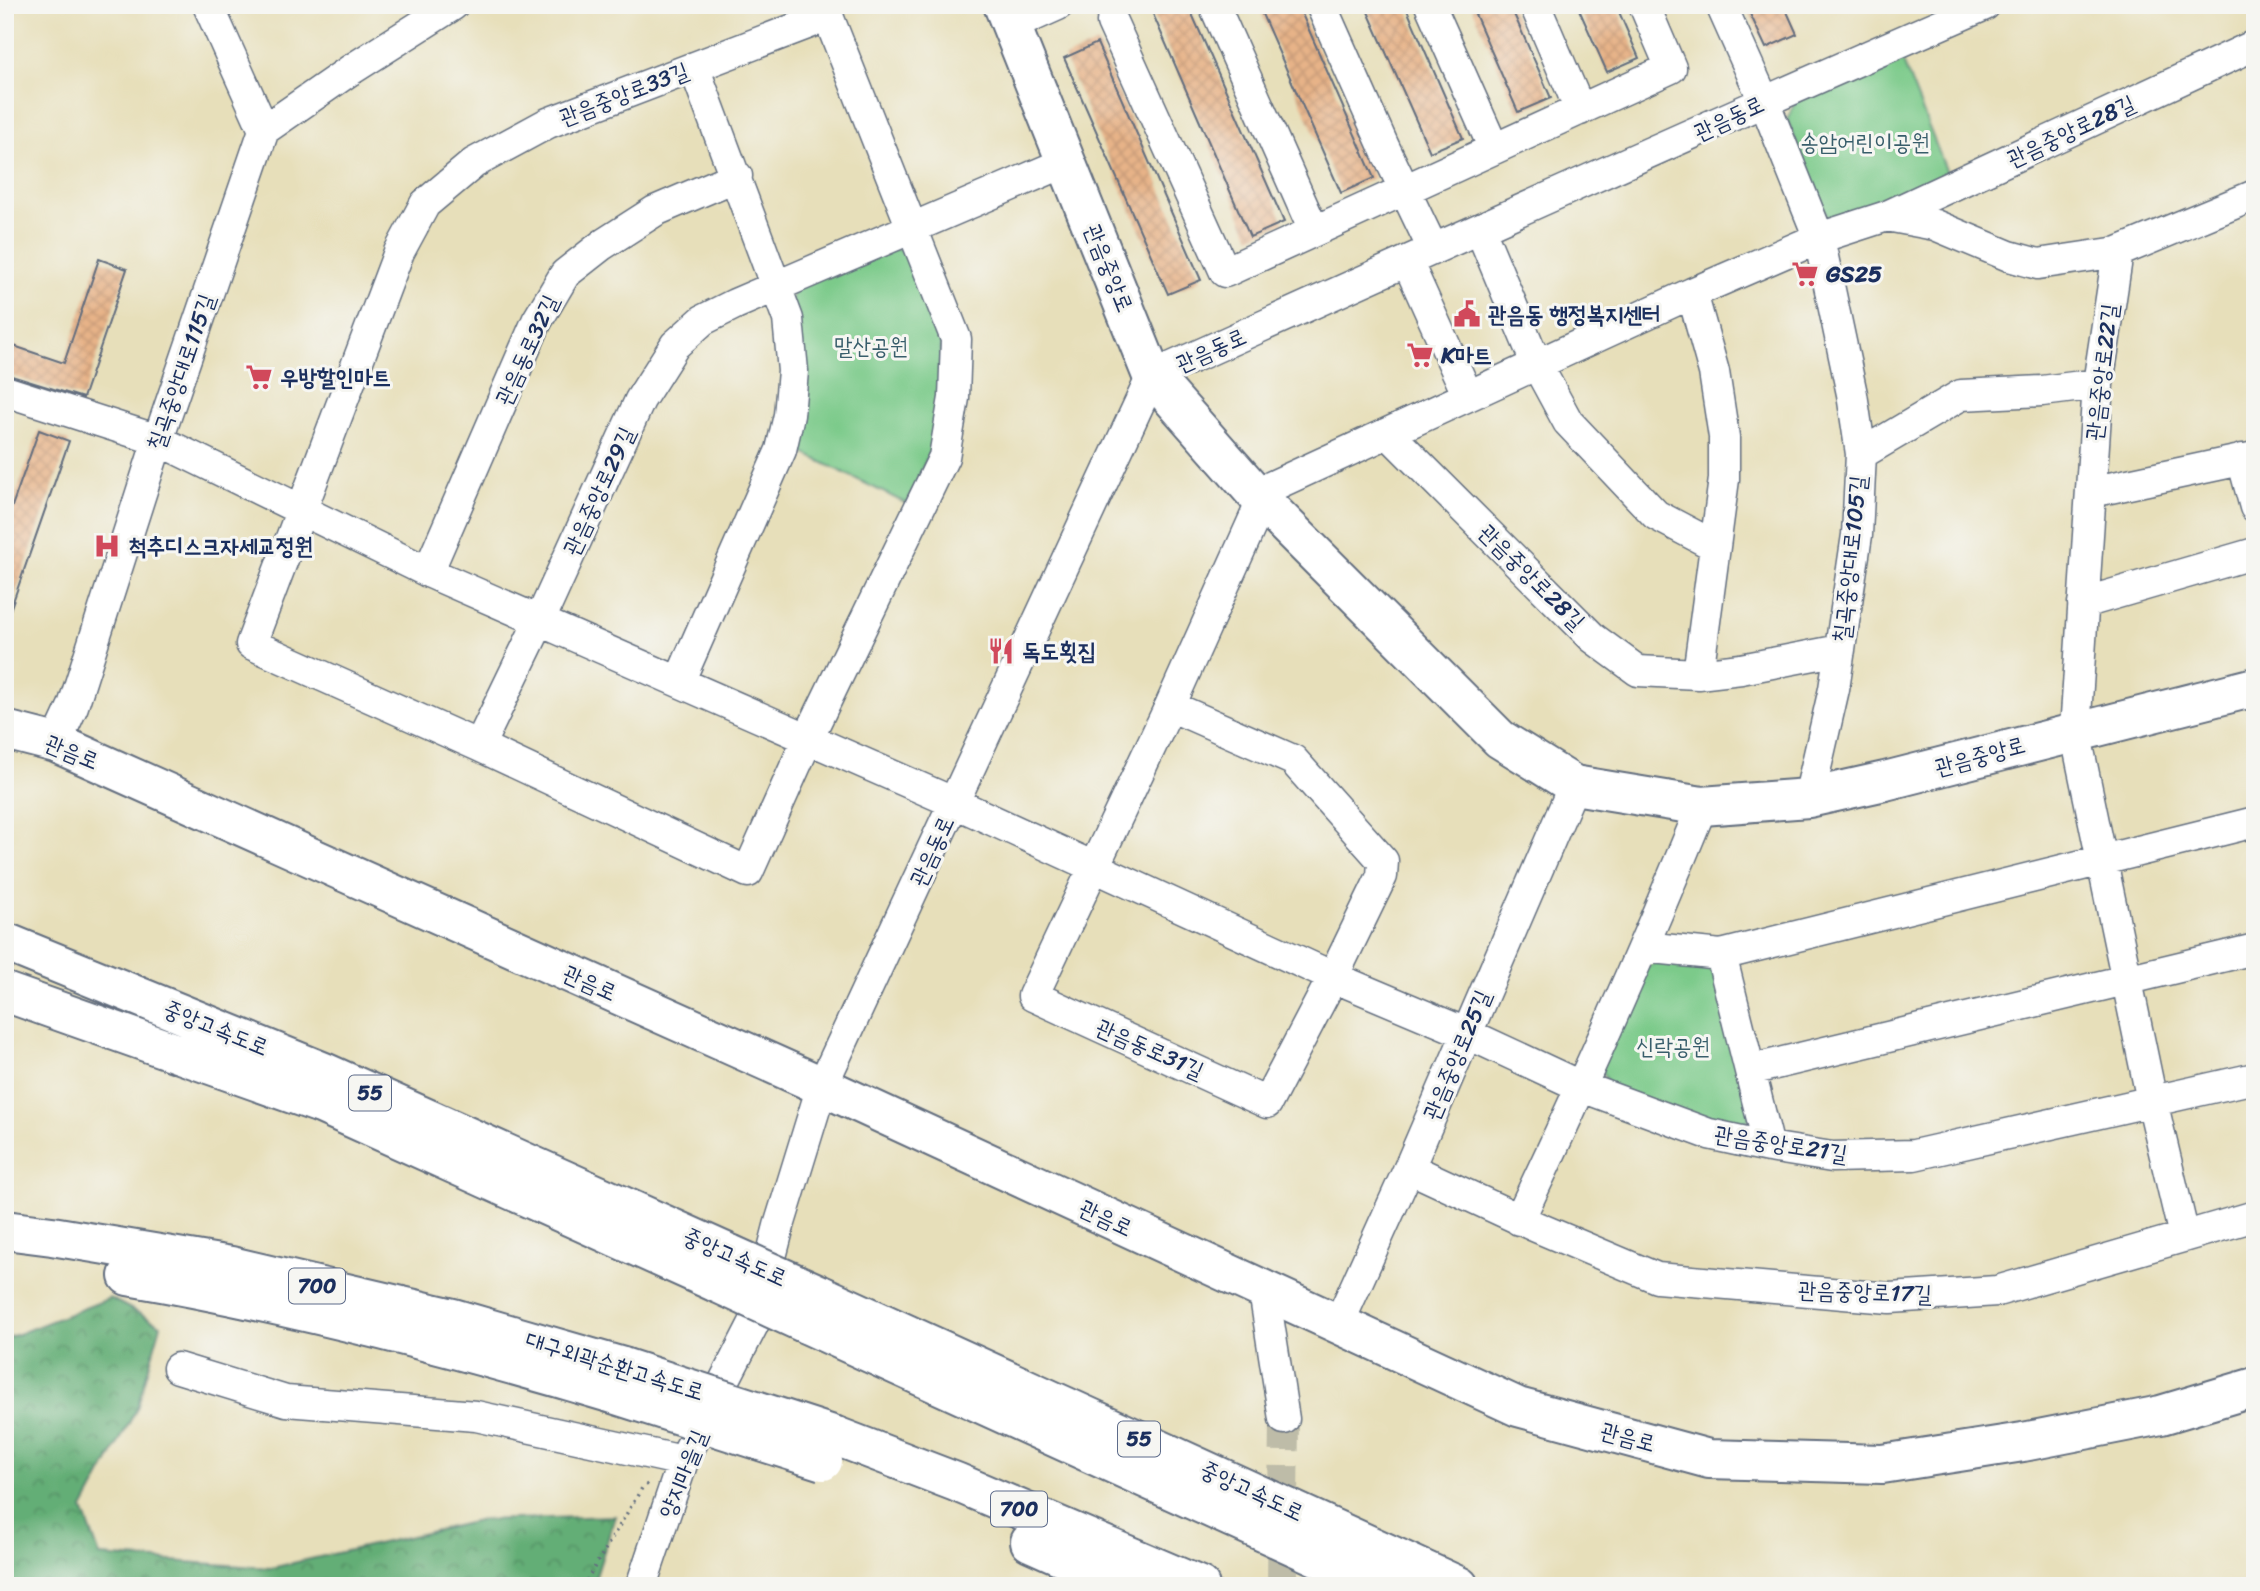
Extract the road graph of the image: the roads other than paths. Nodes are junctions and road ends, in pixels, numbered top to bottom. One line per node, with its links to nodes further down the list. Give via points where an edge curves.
1 (208, 5): 18 (street)
2 (453, 5): 18 (street)
3 (1058, 5): 12 (street)
4 (1214, 5): 27 (street)
5 (1321, 5): 22 (street)
6 (1430, 5): 19 (street)
7 (1535, 5): 17 (street)
8 (1644, 5): 17 (street, via 1671,68)
9 (1721, 5): 16 (street, 칠곡중앙대로105길)
10 (1985, 5): 16 (street, 관음동로)
11 (829, 10): 15 (street, 관음중앙로33길); 25 (street)
12 (1007, 15): 20 (main road, 관음중앙로)
13 (1112, 22): 27 (street, via 1225,271)
14 (2255, 45): 24 (street, 관음중앙로28길)
15 (694, 67): 21 (street); 45 (street, 관음중앙로33길, via 548,123 474,163 425,204 401,247)
16 (1764, 101): 26 (street, 관음동로); 28 (street, 칠곡중앙대로105길)
17 (1580, 110): 19 (street)
18 (264, 130): 39 (street, 칠곡중앙대로115길)
19 (1494, 149): 22 (street)
20 (1066, 162): 25 (street, 관음중앙로29길); 34 (main road, 관음중앙로)
21 (737, 176): 31 (street); 48 (street, 관음동로32길, via 655,211 565,274 537,321)
22 (1404, 190): 27 (street); 30 (street)
23 (2255, 195): 29 (street, 관음중앙로28길)
24 (1887, 216): 28 (street, 관음중앙로28길); 29 (street, 관음중앙로28길, via 1935,225 2038,264)
25 (914, 229): 31 (street, 관음중앙로29길); 58 (street, via 956,339 954,398 944,457)
26 (1480, 229): 30 (street, 관음동로); 33 (street)
27 (1314, 231)
28 (1819, 238): 32 (street, 관음중앙로28길); 40 (street, 칠곡중앙대로105길)
29 (2118, 252): 35 (street, 관음중앙로22길)
30 (1420, 255): 34 (street, 관음동로); 37 (street)
31 (775, 287): 50 (street, 관음중앙로29길, via 704,320 675,345 640,400); 53 (street, via 788,319 793,371 781,450)
32 (1692, 293): 33 (street, 관음중앙로28길); 46 (street, via 1714,372 1724,437 1724,479)
33 (1536, 363): 37 (street, 관음중앙로28길); 46 (street, via 1568,422 1656,515)
34 (1152, 376): 43 (main road, 관음중앙로); 63 (street, 관음동로)
35 (2098, 384): 40 (street, via 1961,395); 42 (street, 관음중앙로22길)
36 (5, 391): 39 (street)
37 (1468, 396): 38 (street, 관음중앙로28길)
38 (1389, 434): 43 (street, 관음중앙로28길); 52 (street, 관음중앙로28길, via 1593,638 1638,671)
39 (158, 440): 45 (street); 59 (street, 칠곡중앙대로115길)
40 (1861, 454): 51 (street, 칠곡중앙대로105길, via 1857,535)
41 (2248, 458): 42 (street); 44 (street)
42 (2091, 492): 49 (street, 관음중앙로22길)
43 (1259, 497): 55 (street); 61 (main road, 관음중앙로, via 1500,739)
44 (2255, 507)
45 (300, 509): 48 (street); 60 (street, via 251,644)
46 (1713, 545): 52 (street)
47 (2255, 553): 49 (street)
48 (428, 572): 50 (street)
49 (2083, 603): 57 (street, 관음중앙로22길)
50 (540, 620): 53 (street); 60 (street, 관음중앙로29길)
51 (1840, 650): 52 (street, 관음중앙로28길); 62 (street, 칠곡중앙대로105길)
52 (1698, 674)
53 (679, 682): 58 (street)
54 (2255, 687): 57 (main road, 관음중앙로)
55 (1170, 706): 67 (street); 72 (street, 관음동로31길, via 1293,760 1382,861 1382,876)
56 (5, 730): 59 (main road, 관음로)
57 (2075, 731): 62 (main road, 관음중앙로); 66 (street)
58 (807, 738): 60 (street, via 748,872); 63 (street)
59 (57, 743): 78 (main road, 관음로)
60 (479, 746)
61 (1574, 785): 64 (main road, 관음중앙로); 75 (street, 관음중앙로25길)
62 (1809, 798): 64 (main road, 관음중앙로)
63 (955, 803): 67 (street); 78 (street, 관음동로)
64 (1702, 806): 69 (street)
65 (2255, 822): 66 (street)
66 (2102, 860): 71 (street); 73 (street)
67 (1094, 868): 72 (street); 72 (street, 관음동로31길, via 1033,996 1267,1102)
68 (5, 942): 88 (main road, 중앙고속도로 / 55, via 324,1072)
69 (1644, 947): 71 (street); 79 (street)
70 (2255, 950): 73 (street)
71 (1721, 955): 76 (street)
72 (1333, 977): 75 (street)
73 (2127, 981): 76 (street); 80 (street)
74 (5, 992): 88 (main road, 중앙고속도로 / 55, via 321,1104)
75 (1466, 1033): 79 (street, 관음중앙로21길); 82 (street, 관음중앙로25길)
76 (1750, 1070): 81 (street)
77 (2255, 1078): 80 (street)
78 (822, 1086): 89 (main road, 관음로); 97 (street, 양지마을길, via 754,1323)
79 (1582, 1087): 81 (street, 관음중앙로21길, via 1709,1134); 84 (street)
80 (2152, 1101): 81 (street, 관음중앙로21길, via 1914,1155 1832,1157); 86 (street)
81 (1769, 1147)
82 (1409, 1168): 84 (street, 관음중앙로17길); 91 (street, 관음중앙로25길)
83 (2255, 1216): 86 (street, 관음중앙로17길)
84 (1519, 1220): 86 (street, 관음중앙로17길, via 1657,1278 1890,1297 1997,1292)
85 (5, 1230): 93 (main road, 대구외곽순환고속도로 / 700, via 231,1266 453,1318)
86 (2184, 1237)
87 (5, 1255): 93 (main road, 대구외곽순환고속도로 / 700, via 176,1284 507,1363)
88 (723, 1269): 90 (main road, 중앙고속도로 / 55, bridge)
89 (1264, 1292): 91 (main road, 관음로); 95 (street)
90 (813, 1309): 101 (main road, 중앙고속도로 / 55); 102 (main road, 중앙고속도로 / 55)
91 (1338, 1325): 94 (main road, 관음로, via 1518,1407 1709,1459 1882,1464 2161,1415)
92 (178, 1368): 97 (street, via 286,1401 476,1416)
93 (616, 1380): 96 (main road, 대구외곽순환고속도로 / 700, bridge)
94 (2255, 1387)
95 (1284, 1419)
96 (830, 1448): 99 (main road, 대구외곽순환고속도로 / 700, via 912,1493); 100 (main road, 대구외곽순환고속도로 / 700, via 956,1482)
97 (683, 1461): 98 (street, 양지마을길)
98 (641, 1586)
99 (1129, 1586)
100 (1200, 1586)
101 (1382, 1586)
102 (1459, 1586)

